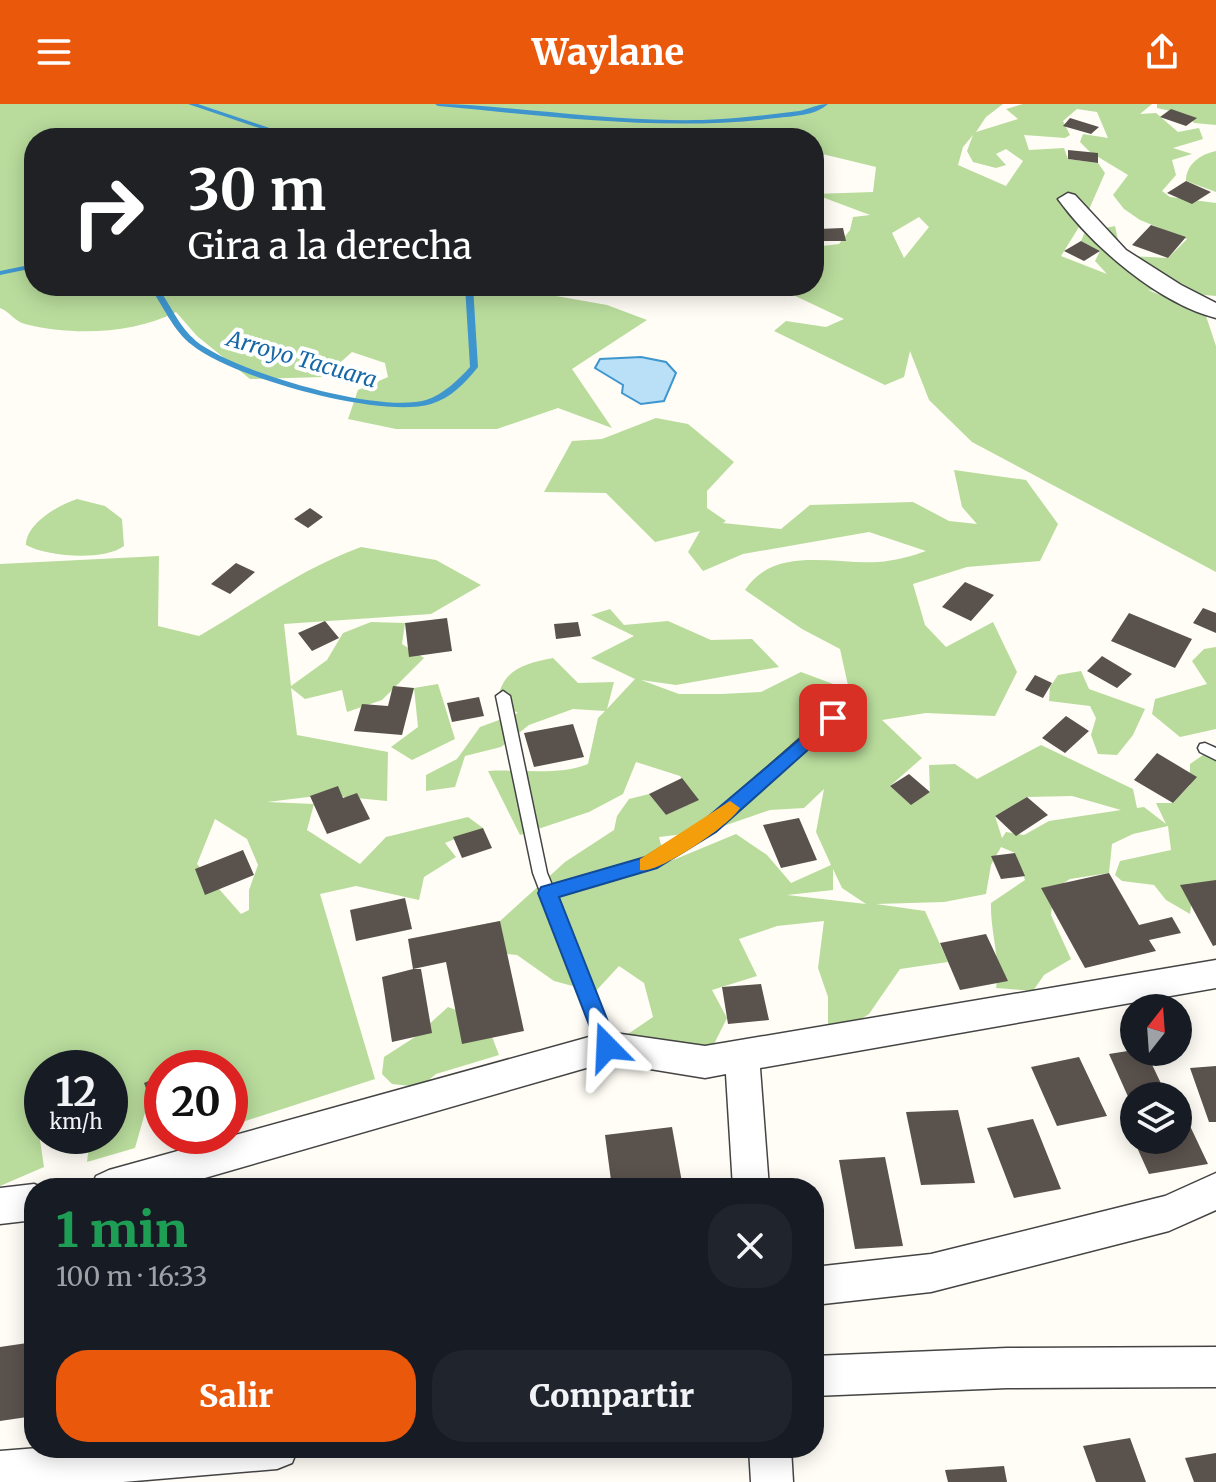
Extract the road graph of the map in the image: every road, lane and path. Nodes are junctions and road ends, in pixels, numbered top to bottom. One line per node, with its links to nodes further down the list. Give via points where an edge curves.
1 (1068, 199): 2 (street, via 1119,254)
2 (1216, 311)
3 (503, 696): 5 (lane)
4 (833, 718): 5 (lane, via 710,826 663,856)
5 (547, 893): 7 (lane)
6 (1216, 974): 8 (street)
7 (607, 1047): 8 (street, via 705,1062); 9 (street)
8 (742, 1056): 10 (street)
9 (144, 1178)
10 (750, 1178)
11 (1216, 1191): 14 (street, via 1169,1213 931,1273)
12 (24, 1203): 13 (street)
13 (0, 1206)
14 (824, 1285)
15 (1216, 1367): 16 (street)
16 (824, 1376)
17 (195, 1458): 20 (street)
18 (771, 1458): 21 (street)
19 (0, 1472): 20 (street)
20 (63, 1474)
21 (772, 1482)

